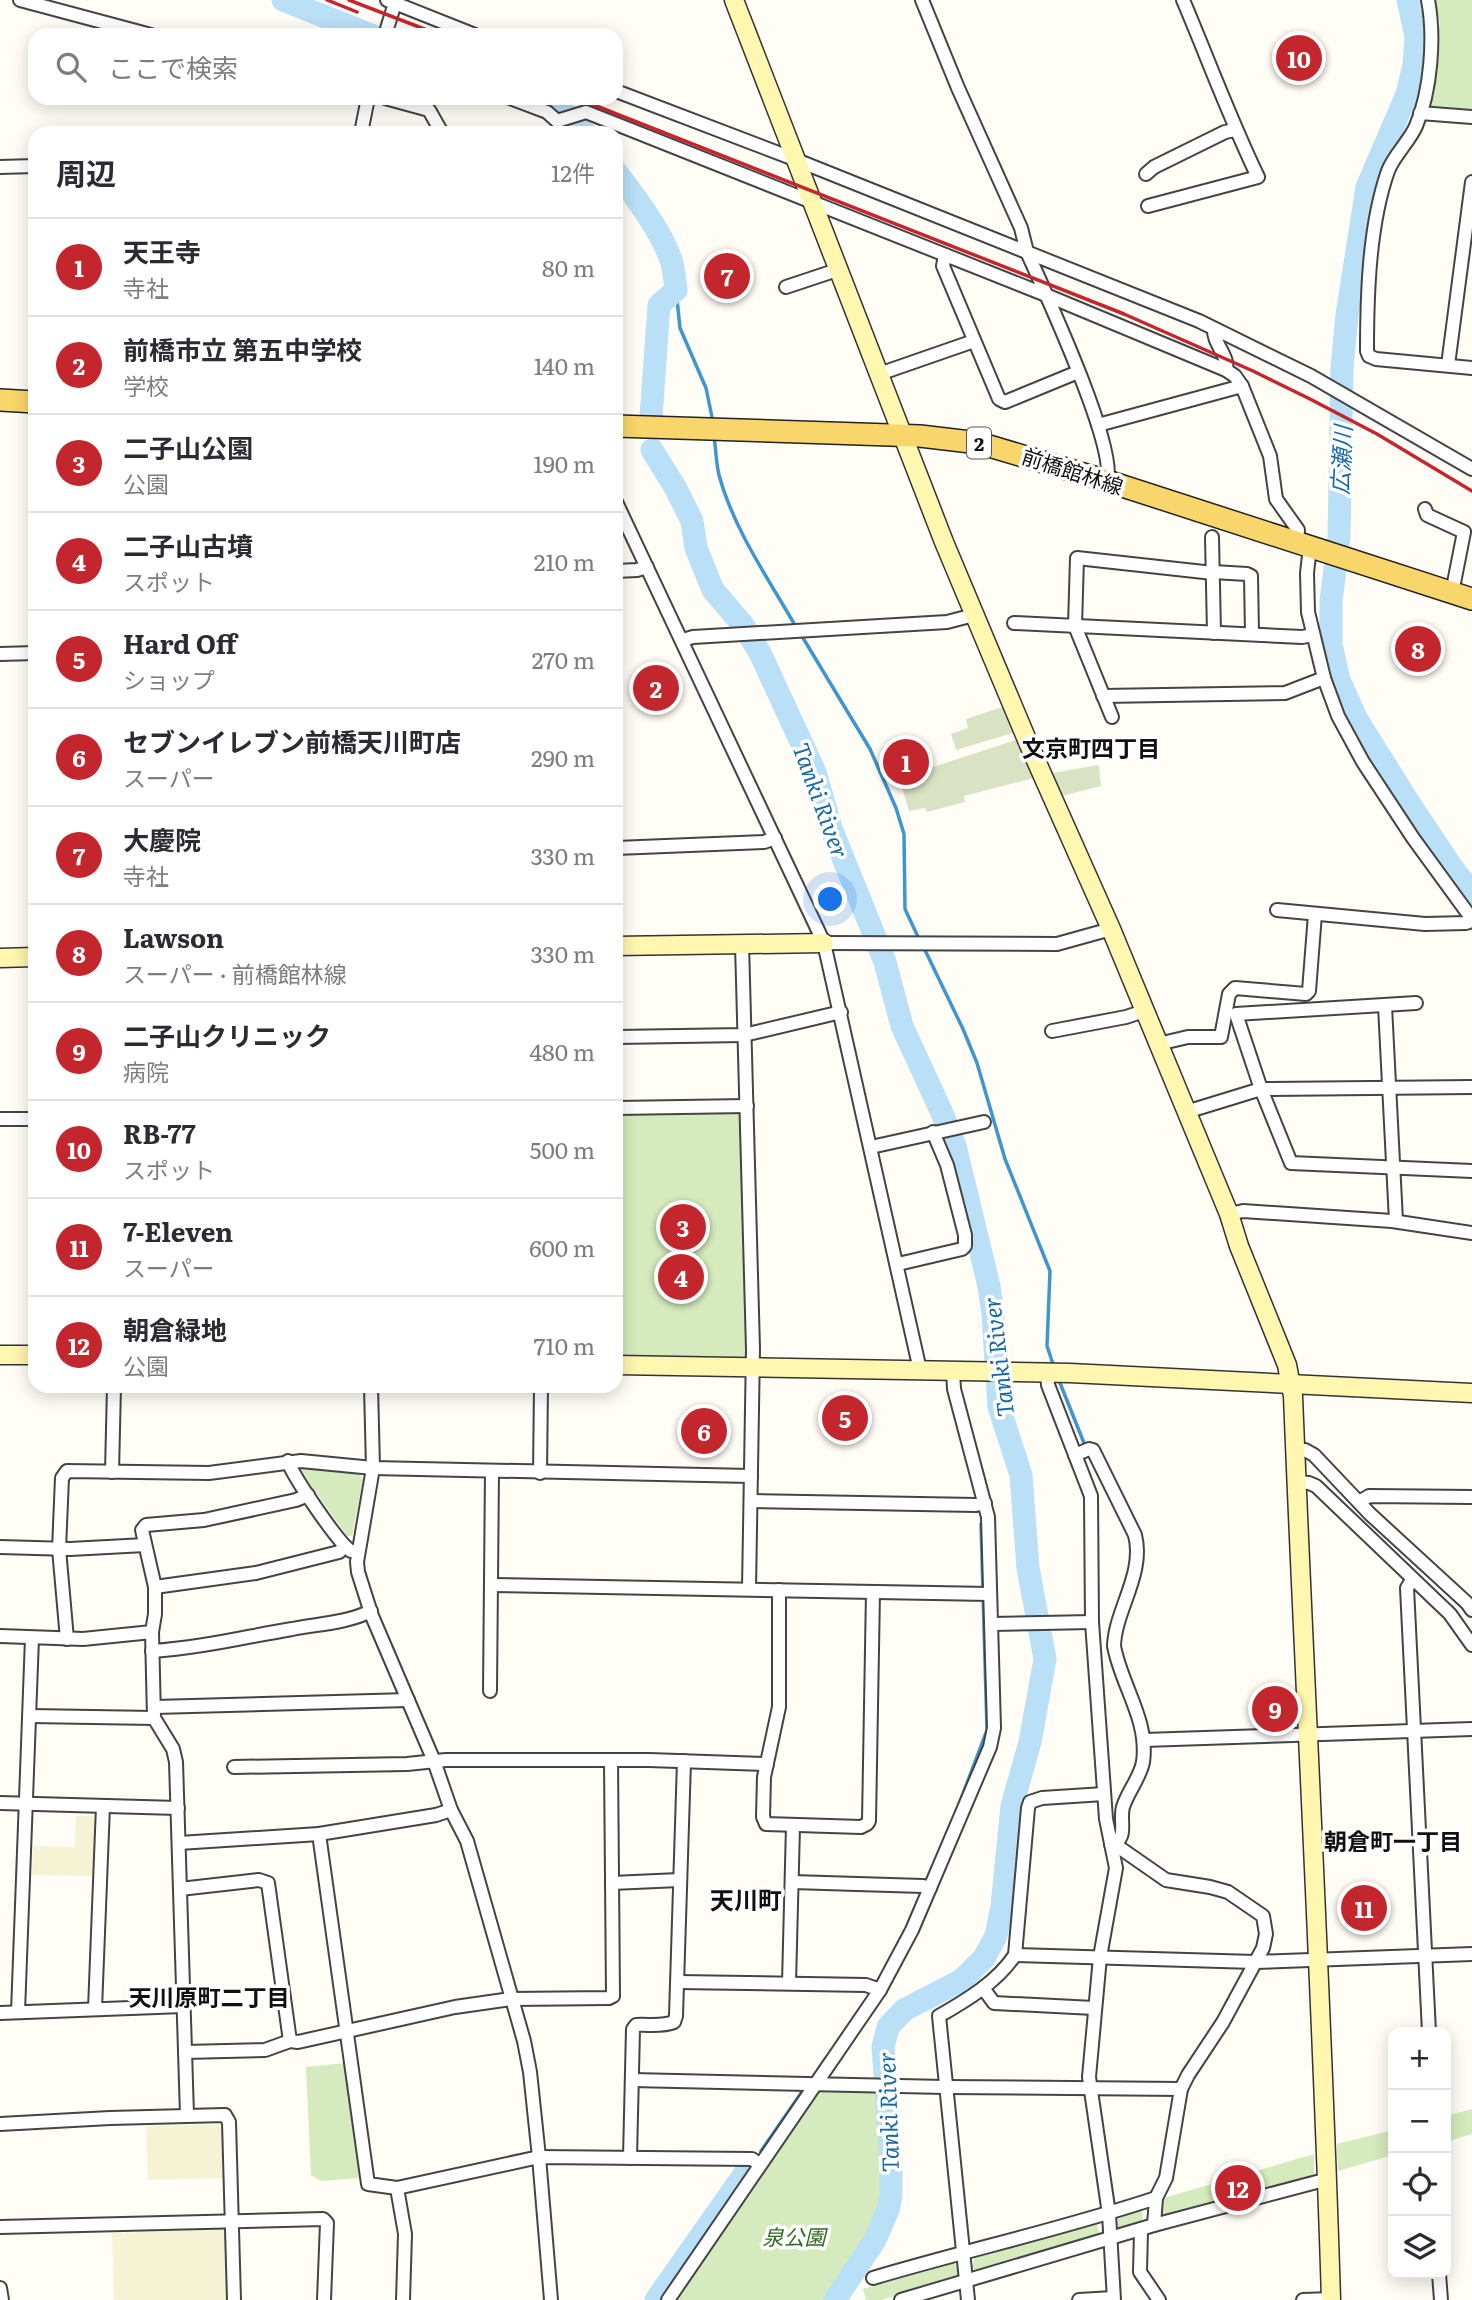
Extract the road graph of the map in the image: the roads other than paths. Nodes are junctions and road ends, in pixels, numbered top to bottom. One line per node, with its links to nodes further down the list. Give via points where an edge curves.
1 (20, 0): 7 (street)
2 (734, 0): 21 (street)
3 (922, 0): 28 (street, via 1021,228)
4 (1183, 0): 20 (street)
5 (1428, 0): 14 (street, via 1432,52)
6 (391, 2): 8 (street); 9 (street)
7 (125, 28)
8 (387, 28)
9 (457, 28)
10 (623, 94): 21 (street)
11 (366, 105): 16 (street)
12 (411, 105): 17 (street, via 429,110)
13 (528, 105): 18 (street, via 557,121 586,112)
14 (1420, 113): 15 (street); 35 (street, via 1390,167 1383,193 1371,259 1367,351 1376,359)
15 (1472, 117)
16 (362, 126)
17 (438, 126)
18 (621, 126)
19 (623, 127): 26 (street)
20 (1235, 130): 24 (street); 27 (street, via 1258,177)
21 (794, 159): 26 (street); 28 (street)
22 (28, 166): 23 (street)
23 (0, 167)
24 (1146, 174)
25 (1472, 182): 35 (street)
26 (812, 203): 29 (street); 30 (street)
27 (1148, 206)
28 (1027, 252): 32 (street); 33 (street)
29 (945, 255): 32 (street); 34 (street, via 943,267)
30 (837, 270): 31 (street); 39 (street)
31 (786, 287)
32 (1046, 295): 37 (street); 38 (street)
33 (1214, 329): 37 (street); 46 (street, via 1311,376)
34 (974, 341): 38 (street, via 999,399 1005,402); 39 (street)
35 (1448, 365): 36 (street)
36 (1472, 368)
37 (1226, 370): 40 (street)
38 (1078, 372): 43 (street)
39 (879, 374): 45 (street)
40 (1242, 386): 43 (street); 52 (street, via 1270,456 1276,499)
41 (0, 400): 42 (main road)
42 (28, 402)
43 (1098, 425): 47 (street)
44 (623, 426): 45 (main road, 前橋館林線 / 2)
45 (904, 436): 47 (main road, 前橋館林線 / 2, via 979,443); 57 (street)
46 (1472, 469)
47 (1107, 481): 52 (main road, 前橋館林線 / 2)
48 (1425, 509): 50 (street, via 1427,515)
49 (623, 517): 53 (street)
50 (1468, 533): 56 (street)
51 (1212, 537): 55 (street)
52 (1311, 548): 56 (main road, 前橋館林線 / 2); 62 (street, via 1306,597)
53 (647, 567): 54 (street); 63 (street)
54 (623, 571)
55 (1213, 573): 59 (street, via 1077,558); 60 (street); 61 (street, via 1251,576)
56 (1462, 596)
57 (974, 615): 63 (street, via 947,622); 74 (street)
58 (1014, 623): 59 (street)
59 (1075, 626): 60 (street); 67 (street)
60 (1214, 633): 61 (street)
61 (1252, 634): 62 (street)
62 (1313, 635): 66 (street)
63 (683, 640): 69 (street)
64 (28, 653): 65 (street)
65 (0, 654)
66 (1324, 678): 67 (street, via 1285,693); 73 (street, via 1363,762)
67 (1103, 696): 68 (street)
68 (1112, 717)
69 (775, 838): 70 (street); 75 (street)
70 (623, 848)
71 (1277, 910): 72 (street)
72 (1315, 914): 73 (street, via 1424,924); 87 (street, via 1306,994 1235,988 1229,994 1221,1037 1188,1037)
73 (1472, 920)
74 (1111, 929): 75 (street, via 1057,944); 82 (street)
75 (824, 943): 76 (street); 83 (street)
76 (742, 944): 77 (street); 85 (street)
77 (623, 946)
78 (28, 957): 79 (street)
79 (0, 958)
80 (1416, 1003): 81 (street)
81 (1385, 1006): 89 (street); 90 (street, via 1236,1014)
82 (1144, 1011): 84 (street); 87 (street)
83 (841, 1013): 85 (street); 98 (street)
84 (1052, 1031)
85 (744, 1035): 86 (street); 91 (street)
86 (623, 1037)
87 (1158, 1044): 93 (street)
88 (1472, 1087): 89 (street)
89 (1389, 1088): 90 (street); 99 (street)
90 (1261, 1089): 93 (street); 99 (street, via 1291,1163)
91 (747, 1106): 92 (street); 108 (street)
92 (623, 1108)
93 (1186, 1112): 101 (street)
94 (0, 1119): 95 (street)
95 (28, 1119)
96 (984, 1122): 97 (street)
97 (933, 1132): 98 (street); 104 (street, via 947,1165 965,1246)
98 (871, 1147): 104 (street)
99 (1393, 1168): 100 (street); 102 (street)
100 (1472, 1171)
101 (1229, 1214): 102 (street, via 1243,1211); 112 (street)
102 (1396, 1221): 103 (street)
103 (1472, 1233)
104 (898, 1264): 109 (street)
105 (0, 1355): 106 (street)
106 (28, 1355)
107 (623, 1365): 108 (street)
108 (753, 1367): 109 (street); 124 (street)
109 (920, 1370): 110 (street)
110 (953, 1371): 111 (street); 130 (street)
111 (1047, 1373): 112 (street); 118 (street)
112 (1291, 1382): 116 (street); 117 (street)
113 (114, 1393): 122 (street)
114 (371, 1393): 120 (street)
115 (541, 1393): 123 (street)
116 (1472, 1393)
117 (1295, 1450): 125 (street); 129 (street, via 1314,1455)
118 (1075, 1455): 145 (street, via 1091,1496); 160 (street, via 1093,1450 1136,1540 1132,1582 1114,1646)
119 (288, 1461): 120 (street); 122 (street, via 209,1473); 126 (street)
120 (373, 1468): 121 (street); 135 (street)
121 (492, 1471): 123 (street); 137 (street)
122 (112, 1472): 134 (street, via 63,1474)
123 (540, 1472): 124 (street)
124 (751, 1476): 128 (street)
125 (1296, 1482): 136 (street, via 1316,1486); 159 (street)
126 (308, 1495): 131 (street, via 204,1520 146,1525 142,1530); 133 (street)
127 (1472, 1497): 129 (street, via 1369,1496)
128 (751, 1501): 130 (street); 139 (street)
129 (1359, 1502): 143 (street)
130 (985, 1503): 142 (street)
131 (145, 1545): 134 (street); 138 (street)
132 (0, 1547): 134 (street)
133 (344, 1547): 135 (street); 138 (street, via 256,1573)
134 (60, 1549): 150 (street)
135 (358, 1553): 144 (street, via 358,1572)
136 (1412, 1580): 151 (street, via 1450,1614); 158 (street, via 1407,1588)
137 (491, 1585): 139 (street); 153 (street)
138 (155, 1587): 147 (street)
139 (750, 1589): 140 (street)
140 (779, 1590): 141 (street); 164 (street, via 779,1707)
141 (873, 1592): 142 (street); 174 (street, via 869,1821 861,1827)
142 (990, 1594): 146 (street)
143 (1472, 1610)
144 (371, 1611): 152 (street); 154 (street)
145 (1092, 1622): 146 (street); 166 (street)
146 (991, 1624): 181 (street, via 993,1739)
147 (152, 1632): 150 (street); 152 (street)
148 (0, 1636): 149 (street)
149 (32, 1639): 150 (street); 156 (street)
150 (67, 1639)
151 (1472, 1645)
152 (152, 1651): 155 (street)
153 (490, 1691)
154 (408, 1700): 155 (street); 162 (street)
155 (155, 1712): 156 (street); 170 (street, via 175,1755)
156 (30, 1716): 168 (street)
157 (1472, 1729): 158 (street)
158 (1414, 1731): 159 (street); 185 (street)
159 (1306, 1734): 160 (street); 187 (street)
160 (1144, 1740): 173 (street, via 1143,1763 1123,1807)
161 (611, 1760): 162 (street); 163 (street); 180 (street)
162 (434, 1761): 165 (street); 171 (street)
163 (684, 1761): 164 (street); 178 (street)
164 (767, 1764): 174 (street, via 763,1821)
165 (234, 1768)
166 (1104, 1794): 172 (street); 184 (street, via 1030,1802)
167 (0, 1803): 168 (street)
168 (26, 1803): 169 (street); 197 (street)
169 (103, 1806): 170 (street); 196 (street)
170 (178, 1808): 176 (street)
171 (451, 1810): 175 (street); 193 (street, via 467,1841)
172 (1107, 1825): 173 (street, via 1115,1829); 177 (street)
173 (1123, 1825): 177 (street, via 1120,1840)
174 (793, 1826): 179 (street)
175 (319, 1833): 176 (street); 200 (street)
176 (179, 1843): 182 (street)
177 (1111, 1844): 186 (street, via 1116,1868); 188 (street, via 1166,1881 1228,1892 1260,1913 1266,1934)
178 (679, 1880): 180 (street); 189 (street)
179 (792, 1882): 181 (street); 190 (street)
180 (612, 1884): 193 (street, via 613,1996)
181 (930, 1888): 192 (street)
182 (180, 1889): 194 (street); 201 (street, via 259,1880 268,1883)
183 (1472, 1954): 185 (street)
184 (1015, 1955): 186 (street); 191 (street, via 1005,1970)
185 (1426, 1955): 187 (street); 199 (street)
186 (1100, 1957): 188 (street); 195 (street)
187 (1317, 1959): 188 (street); 213 (street)
188 (1255, 1962): 207 (street)
189 (678, 1982): 190 (street); 203 (street, via 674,2022 633,2029)
190 (789, 1983): 192 (street, via 866,1985)
191 (983, 1987): 195 (street, via 995,2003); 205 (street, via 939,2016)
192 (880, 1990): 204 (street)
193 (512, 1999): 200 (street); 210 (street, via 527,2053)
194 (184, 2006): 196 (street); 202 (street)
195 (1094, 2008): 206 (street)
196 (95, 2009): 197 (street)
197 (18, 2012): 198 (street)
198 (0, 2013)
199 (1429, 2027)
200 (347, 2031): 201 (street); 214 (street, via 368,2184)
201 (290, 2041): 202 (street, via 265,2050)
202 (185, 2052): 208 (street)
203 (632, 2080): 204 (street); 211 (street)
204 (816, 2083): 205 (street); 212 (street)
205 (945, 2087): 206 (street); 222 (street)
206 (1091, 2088): 207 (street); 216 (street)
207 (1181, 2089): 215 (street, via 1166,2178)
208 (187, 2115): 209 (street); 217 (street, via 228,2118)
209 (0, 2124)
210 (539, 2157): 211 (street); 214 (street); 233 (street)
211 (630, 2158): 212 (street, via 751,2159)
212 (760, 2164): 234 (street)
213 (1328, 2179): 218 (street); 228 (street)
214 (397, 2188): 232 (street, via 405,2234)
215 (1156, 2198): 216 (street); 218 (street)
216 (1109, 2214): 221 (street); 222 (street)
217 (232, 2220): 219 (street); 230 (street); 231 (street, via 326,2220)
218 (1154, 2225): 220 (street)
219 (0, 2227)
220 (1141, 2231): 221 (street); 238 (street, via 1140,2272)
221 (1111, 2238): 225 (street); 227 (street)
222 (962, 2252): 223 (street); 225 (street)
223 (873, 2278)
224 (1439, 2279): 240 (street)
225 (966, 2281): 235 (street); 236 (street)
226 (0, 2288): 229 (street)
227 (1113, 2299): 237 (street)
228 (1331, 2299): 239 (street)
229 (2, 2300)
230 (234, 2300)
231 (324, 2300)
232 (403, 2300)
233 (551, 2300)
234 (668, 2300)
235 (902, 2300)
236 (968, 2300)
237 (1079, 2300)
238 (1159, 2300)
239 (1303, 2300)
240 (1440, 2300)

